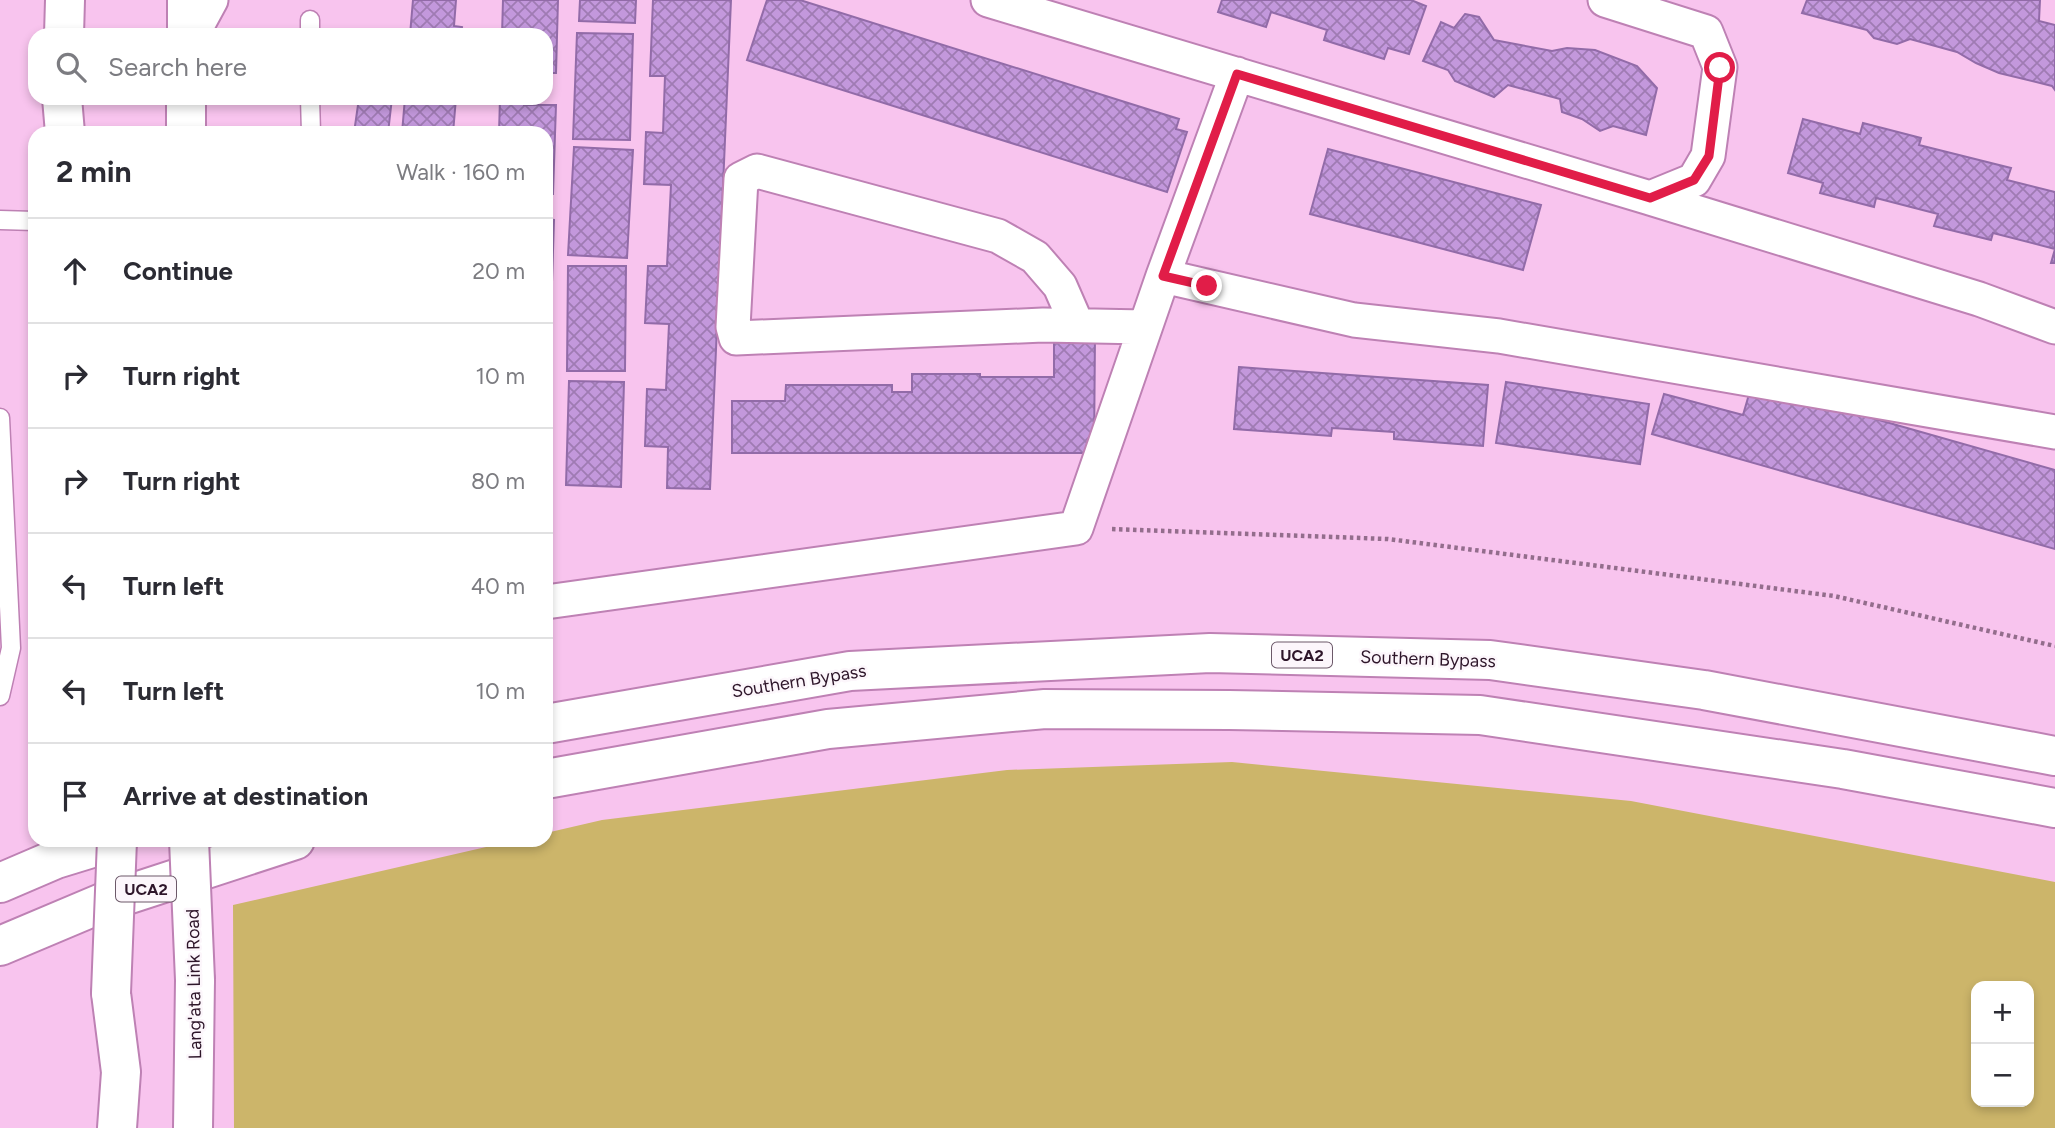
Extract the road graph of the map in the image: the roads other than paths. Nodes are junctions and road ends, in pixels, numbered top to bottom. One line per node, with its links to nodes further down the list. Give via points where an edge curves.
1 (65, 0): 7 (main road)
2 (187, 0): 8 (main road)
3 (211, 0): 9 (street)
4 (988, 0): 6 (street)
5 (1605, 0): 17 (street, via 1706,32 1720,68 1709,156 1694,180)
6 (1023, 6): 10 (street)
7 (64, 28)
8 (189, 28)
9 (193, 28)
10 (1237, 74): 17 (street); 20 (street)
11 (63, 105): 14 (main road)
12 (186, 105): 15 (main road)
13 (310, 105): 16 (lane)
14 (64, 126)
15 (186, 126)
16 (311, 126)
17 (1650, 198): 23 (street, via 1979,299)
18 (0, 220): 19 (lane)
19 (28, 221)
20 (1163, 276): 22 (street); 25 (street, via 1354,320 1499,336)
21 (1077, 325): 21 (street, via 736,338 741,179 757,171 998,236 1035,257 1060,286); 22 (street)
22 (1146, 327): 26 (street, via 1076,528)
23 (2055, 327)
24 (0, 418): 27 (lane, via 11,648)
25 (2055, 432)
26 (553, 601)
27 (0, 696)
28 (553, 723): 29 (main road, Southern Bypass / UCA2, via 850,671 1223,653 1490,660 1704,690)
29 (2055, 756)
30 (553, 778): 31 (main road, via 828,729 1045,709 1480,715 1830,767)
31 (2055, 808)
32 (95, 847): 36 (main road)
33 (118, 847): 38 (main road, bridge, via 110,993 121,1072)
34 (189, 847): 39 (main road, Lang'ata Link Road, bridge, via 195,980)
35 (274, 847): 37 (main road, UCA2, via 102,903)
36 (0, 883)
37 (0, 946)
38 (117, 1128)
39 (193, 1128)

